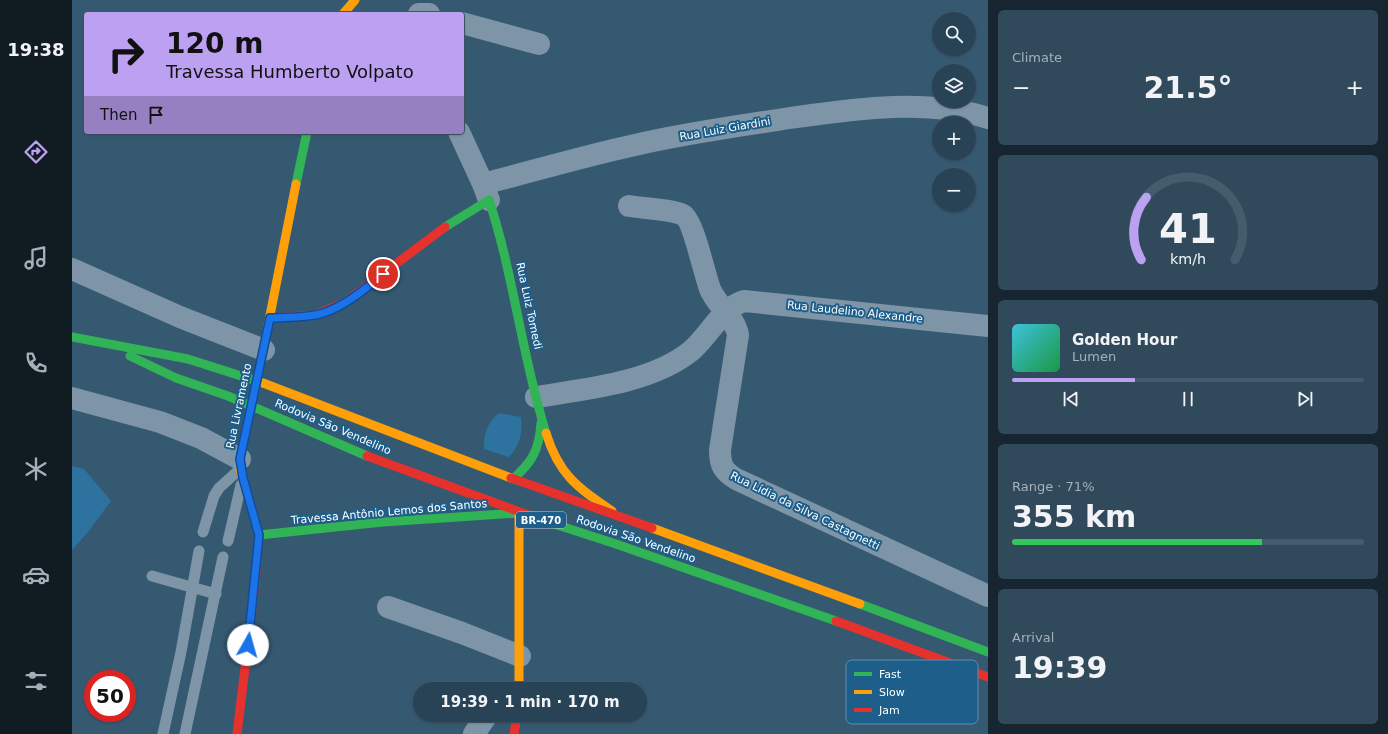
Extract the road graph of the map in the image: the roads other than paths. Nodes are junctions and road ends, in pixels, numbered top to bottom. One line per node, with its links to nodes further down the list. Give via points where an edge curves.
1 (355, 0): 2 (main road)
2 (345, 12)
3 (464, 24): 4 (street)
4 (539, 44)
5 (988, 118): 8 (street, Rua Luiz Giardini, via 921,107 829,112 636,145)
6 (307, 134): 12 (main road, Rua Livramento)
7 (459, 134): 8 (street)
8 (486, 192): 12 (main road, via 402,257 364,291 340,306 319,314); 18 (main road, Rua Luiz Tomedi, via 505,250)
9 (629, 206): 11 (street, Rua Lídia da Silva Castagnetti, via 677,213 686,217 711,290)
10 (72, 269): 16 (street)
11 (725, 312): 13 (street, Rua Laudelino Alexandre, via 739,303 752,301); 18 (street, Rua Laudelino Alexandre, via 691,350 673,363); 31 (street, Rua Lídia da Silva Castagnetti, via 738,335 720,450 722,468 726,473)
12 (270, 318): 16 (main road, Rua Livramento)
13 (988, 326)
14 (72, 337): 15 (main road, BR-470)
15 (102, 342): 20 (main road, BR-470, via 217,367 345,413); 21 (main road, Rodovia São Vendelino / BR-470, via 176,378 228,396 347,448)
16 (262, 355): 19 (main road, Rua Livramento, bridge)
17 (72, 398): 19 (street, via 160,422 201,438)
18 (539, 408): 20 (main road, via 538,452 527,467); 22 (main road, via 556,457 565,473 580,488)
19 (241, 469): 23 (lane, via 219,488 214,496); 24 (main road, Rua Livramento); 25 (lane)
20 (513, 479): 22 (main road, BR-470)
21 (520, 513): 24 (main road, Travessa Antônio Lemos dos Santos, via 383,522); 34 (main road, Rodovia São Vendelino / BR-470, via 697,572); 36 (main road)
22 (624, 520): 33 (main road, BR-470, via 802,582)
23 (203, 532)
24 (259, 535): 42 (main road, Rua Livramento)
25 (228, 541)
26 (199, 551): 29 (lane)
27 (223, 557): 30 (lane)
28 (152, 576): 29 (lane)
29 (193, 587): 30 (lane); 40 (lane)
30 (216, 594): 41 (lane)
31 (988, 596)
32 (388, 608): 36 (street, via 462,633)
33 (988, 652)
34 (941, 660)
35 (978, 673): 37 (main road, Rodovia São Vendelino / BR-470)
36 (517, 677)
37 (988, 677)
38 (482, 722): 43 (street)
39 (516, 722): 44 (main road)
40 (163, 734)
41 (185, 734)
42 (238, 734)
43 (474, 734)
44 (514, 734)

